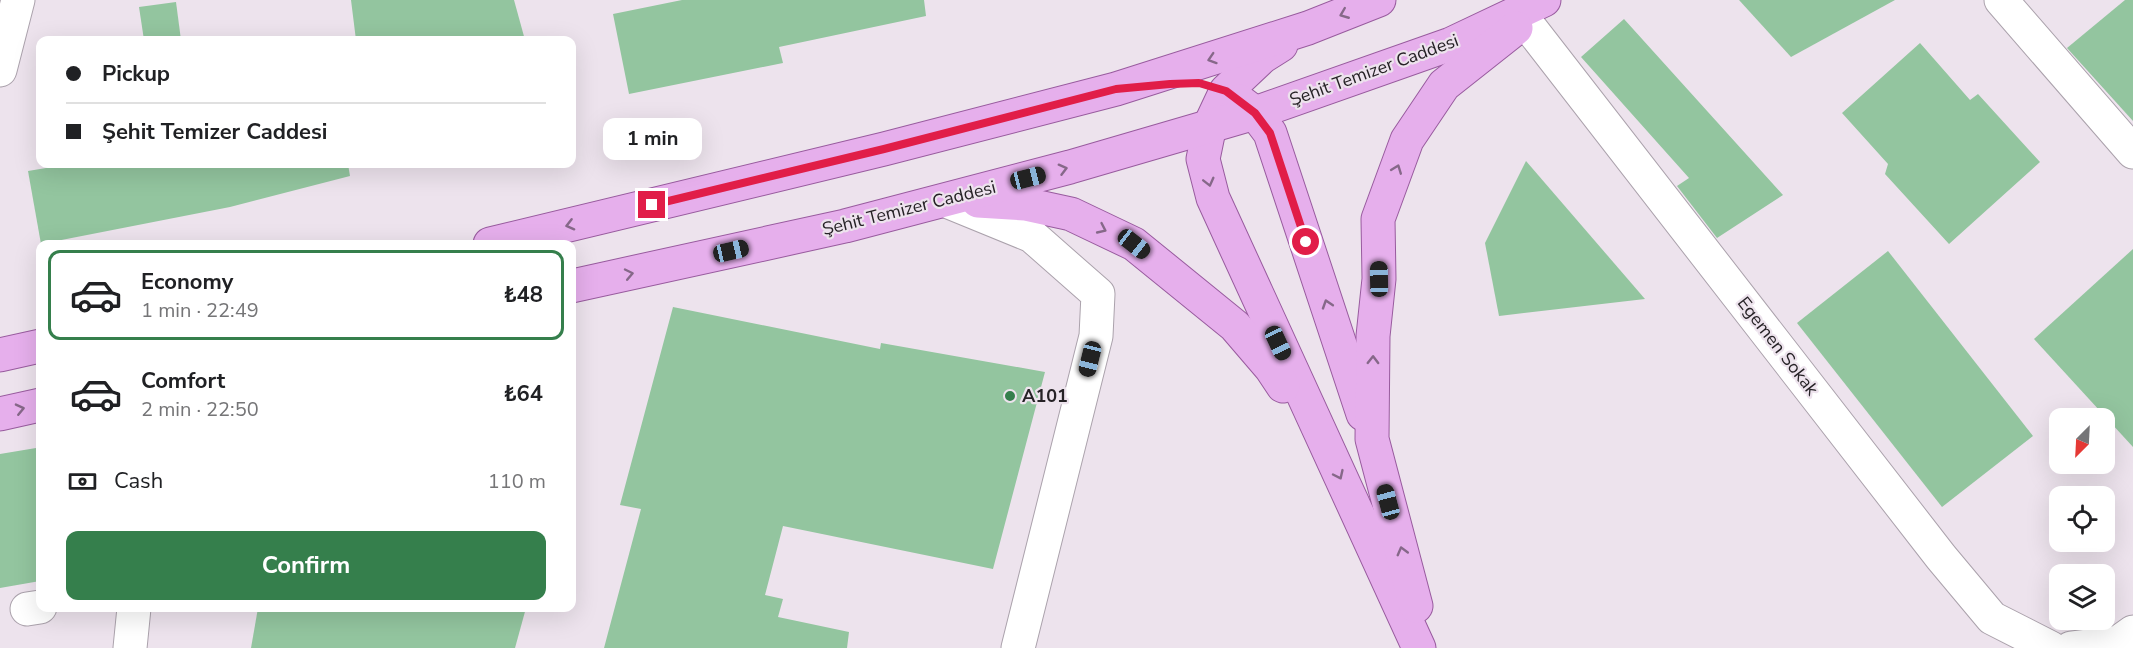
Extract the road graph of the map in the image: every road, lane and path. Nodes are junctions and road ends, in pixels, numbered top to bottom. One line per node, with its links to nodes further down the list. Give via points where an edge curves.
1 (1379, 0): 5 (main road, one-way to 5)
2 (2001, 0): 11 (street)
3 (1535, 8): 9 (main road, Şehit Temizer Caddesi, via 1451,44); 19 (main road, one-way to 3, via 1378,219 1407,140 1444,85); 27 (street, Egemen Sokak, via 1934,548 1992,618)
4 (9, 19): 6 (street)
5 (1308, 28): 7 (main road, one-way to 7); 8 (main road, via 1262,57)
6 (0, 70)
7 (1116, 89): 8 (main road, via 1199,83); 13 (main road, one-way to 13)
8 (1226, 91): 9 (main road); 10 (main road)
9 (1255, 113): 10 (main road, Şehit Temizer Caddesi); 19 (main road, one-way to 9, via 1270,133)
10 (1210, 125): 12 (main road, Şehit Temizer Caddesi, one-way to 10); 20 (main road, one-way to 20, via 1203,159 1213,198)
11 (2133, 152)
12 (943, 200): 14 (main road, Şehit Temizer Caddesi, one-way to 12, via 845,226); 20 (main road, one-way to 20, via 1025,204 1071,214 1134,244 1235,326 1271,368); 24 (street, via 1032,236 1098,294 1096,336)
13 (507, 240)
14 (576, 285)
15 (36, 347): 16 (main road)
16 (0, 355)
17 (36, 406): 18 (main road, one-way to 17)
18 (0, 414)
19 (1372, 439): 26 (main road, one-way to 19)
20 (1325, 446): 25 (main road, one-way to 25)
21 (134, 612): 23 (street)
22 (2133, 632): 28 (street, via 2119,642)
23 (130, 648)
24 (1018, 648)
25 (1419, 648)
26 (1428, 648)
27 (2051, 648)
28 (2071, 648)

